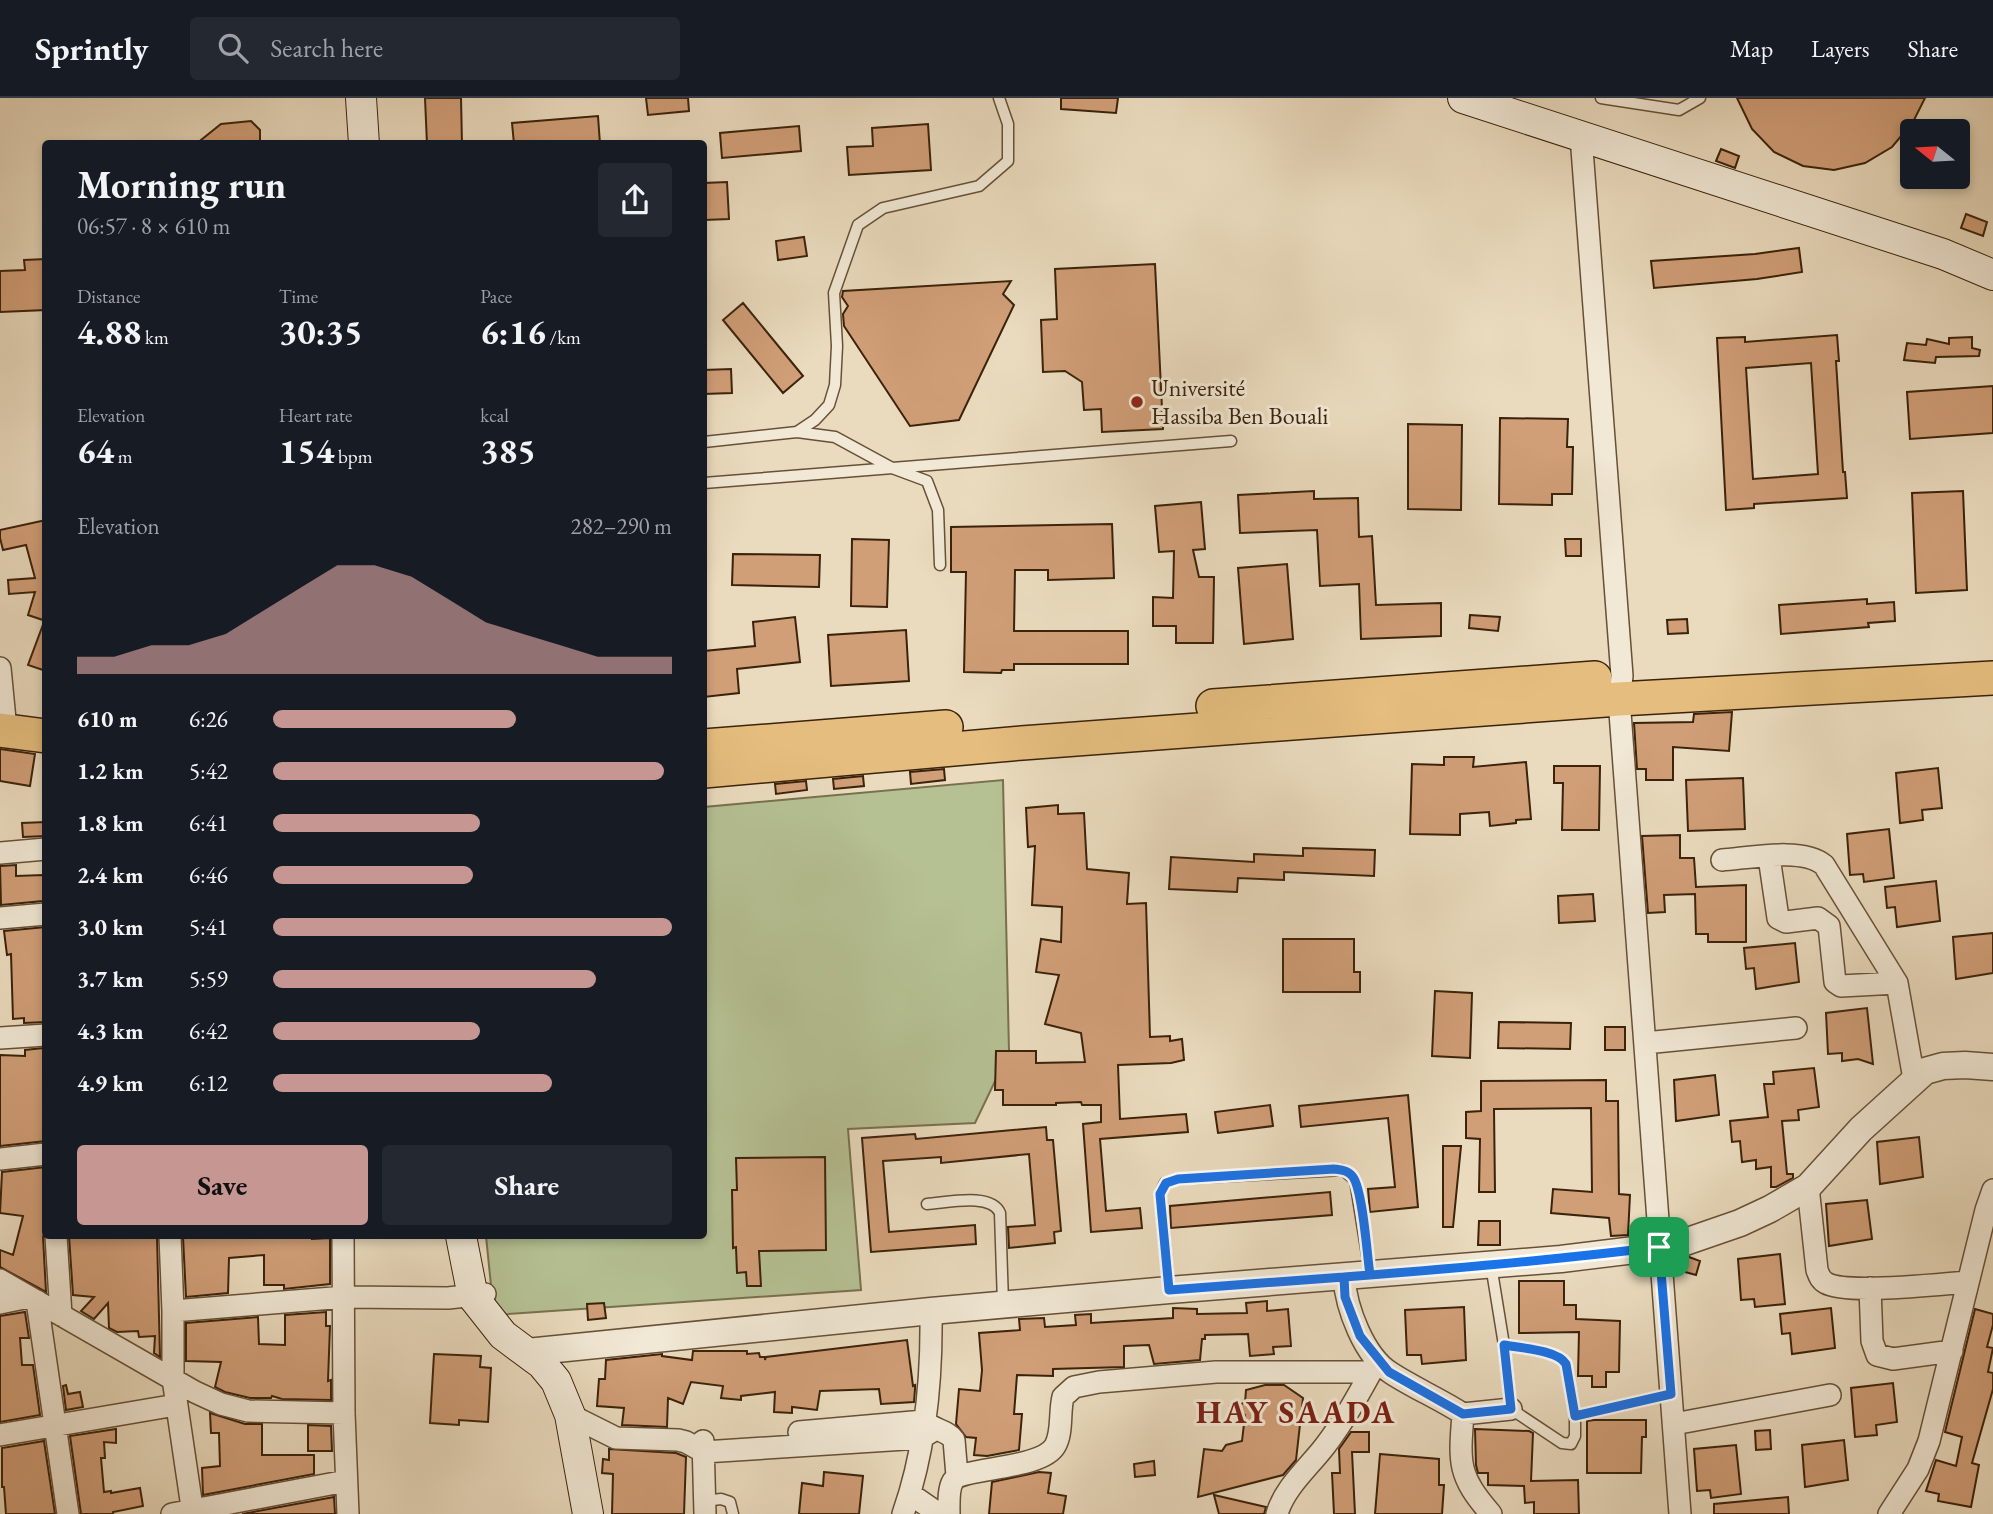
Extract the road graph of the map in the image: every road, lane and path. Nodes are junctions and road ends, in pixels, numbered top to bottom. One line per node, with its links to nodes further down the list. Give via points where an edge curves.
1 (344, 98): 9 (main road)
2 (360, 98): 10 (main road)
3 (999, 98): 12 (lane, via 1009,124 1008,161 979,186 883,208 858,225 834,293 835,385 829,405)
4 (1463, 98): 7 (main road)
5 (1601, 98): 6 (lane, via 1679,110)
6 (1700, 98)
7 (1499, 104): 8 (main road)
8 (1581, 136): 11 (main road, via 1943,254); 21 (street)
9 (347, 140)
10 (364, 140)
11 (1993, 275)
12 (797, 432): 14 (lane); 15 (lane, via 835,438)
13 (1231, 441): 15 (lane)
14 (707, 443)
15 (892, 468): 16 (lane); 17 (lane, via 927,481 938,510)
16 (707, 483)
17 (940, 565)
18 (1993, 661): 21 (main road)
19 (0, 668): 22 (street)
20 (1993, 678): 21 (main road)
21 (1620, 688): 24 (main road); 25 (main road); 36 (street)
22 (3, 730): 23 (main road)
23 (42, 735)
24 (707, 746)
25 (707, 771)
26 (42, 849): 27 (street)
27 (0, 853)
28 (1769, 857): 29 (street); 32 (street, via 1810,857 1824,865); 32 (street, via 1778,918 1786,922 1818,918 1829,926 1835,982 1841,986)
29 (1722, 860)
30 (42, 914): 31 (street)
31 (0, 918)
32 (1897, 983): 38 (street)
33 (1796, 1028): 36 (street)
34 (42, 1035): 35 (street)
35 (0, 1038)
36 (1645, 1043): 49 (street)
37 (1993, 1067): 38 (street, via 1943,1066)
38 (1914, 1079): 41 (street)
39 (42, 1154): 40 (street)
40 (0, 1158)
41 (1808, 1187): 49 (street, via 1740,1223); 55 (street, via 1816,1270 1821,1279 1833,1286)
42 (1993, 1190): 54 (street)
43 (927, 1204): 61 (lane, via 974,1200 997,1207)
44 (56, 1239): 64 (street)
45 (170, 1239): 62 (street)
46 (343, 1239): 57 (street)
47 (462, 1239): 59 (main road)
48 (480, 1239): 59 (main road)
49 (1659, 1247): 50 (street); 70 (street)
50 (1491, 1265): 51 (street); 65 (lane)
51 (1370, 1275): 52 (street); 56 (lane, via 1355,1180 1343,1170 1178,1179 1166,1183 1160,1194)
52 (1344, 1277): 56 (street); 68 (street, via 1345,1297)
53 (0, 1280): 58 (street)
54 (1968, 1282): 55 (street); 66 (street)
55 (1870, 1288): 66 (street, via 1872,1341 1877,1355 1893,1359)
56 (1169, 1290): 61 (street)
57 (345, 1297): 59 (street); 62 (street); 74 (street)
58 (33, 1299): 60 (street); 64 (street); 79 (street)
59 (482, 1300): 67 (main road, via 503,1335)
60 (0, 1303)
61 (1003, 1306): 63 (street)
62 (173, 1311): 69 (street)
63 (931, 1311): 67 (street); 80 (street)
64 (61, 1315): 69 (street)
65 (1504, 1345): 73 (lane); 77 (lane, via 1563,1358)
66 (1952, 1351): 97 (street, via 1929,1441 1918,1469)
67 (527, 1352): 76 (main road, via 556,1381)
68 (1375, 1366): 75 (street); 83 (street, via 1216,1372 1074,1387 1063,1397 1059,1432 1051,1451 1002,1468); 94 (street)
69 (173, 1379): 72 (street); 74 (street, via 221,1404 248,1411)
70 (1671, 1394): 77 (lane); 78 (street)
71 (1830, 1395): 78 (street)
72 (176, 1405): 79 (street); 87 (street)
73 (1511, 1409): 75 (street); 77 (lane, via 1566,1444 1575,1436)
74 (344, 1413): 84 (street)
75 (1463, 1414): 95 (street, via 1462,1467 1470,1490)
76 (570, 1415): 82 (street, via 616,1438 678,1440); 90 (main road)
77 (1575, 1416)
78 (1674, 1424): 96 (street)
79 (54, 1426): 81 (street); 88 (street)
80 (926, 1430): 82 (street); 83 (street, via 944,1432 954,1440); 85 (street)
81 (0, 1435)
82 (700, 1446): 86 (street)
83 (957, 1476): 93 (street)
84 (346, 1481): 87 (street); 89 (street)
85 (906, 1504): 92 (street)
86 (705, 1507): 91 (lane, via 726,1500)
87 (186, 1512)
88 (68, 1514)
89 (348, 1514)
90 (589, 1514)
91 (733, 1514)
92 (939, 1514)
93 (948, 1514)
94 (1277, 1514)
95 (1491, 1514)
96 (1680, 1514)
97 (1889, 1514)

